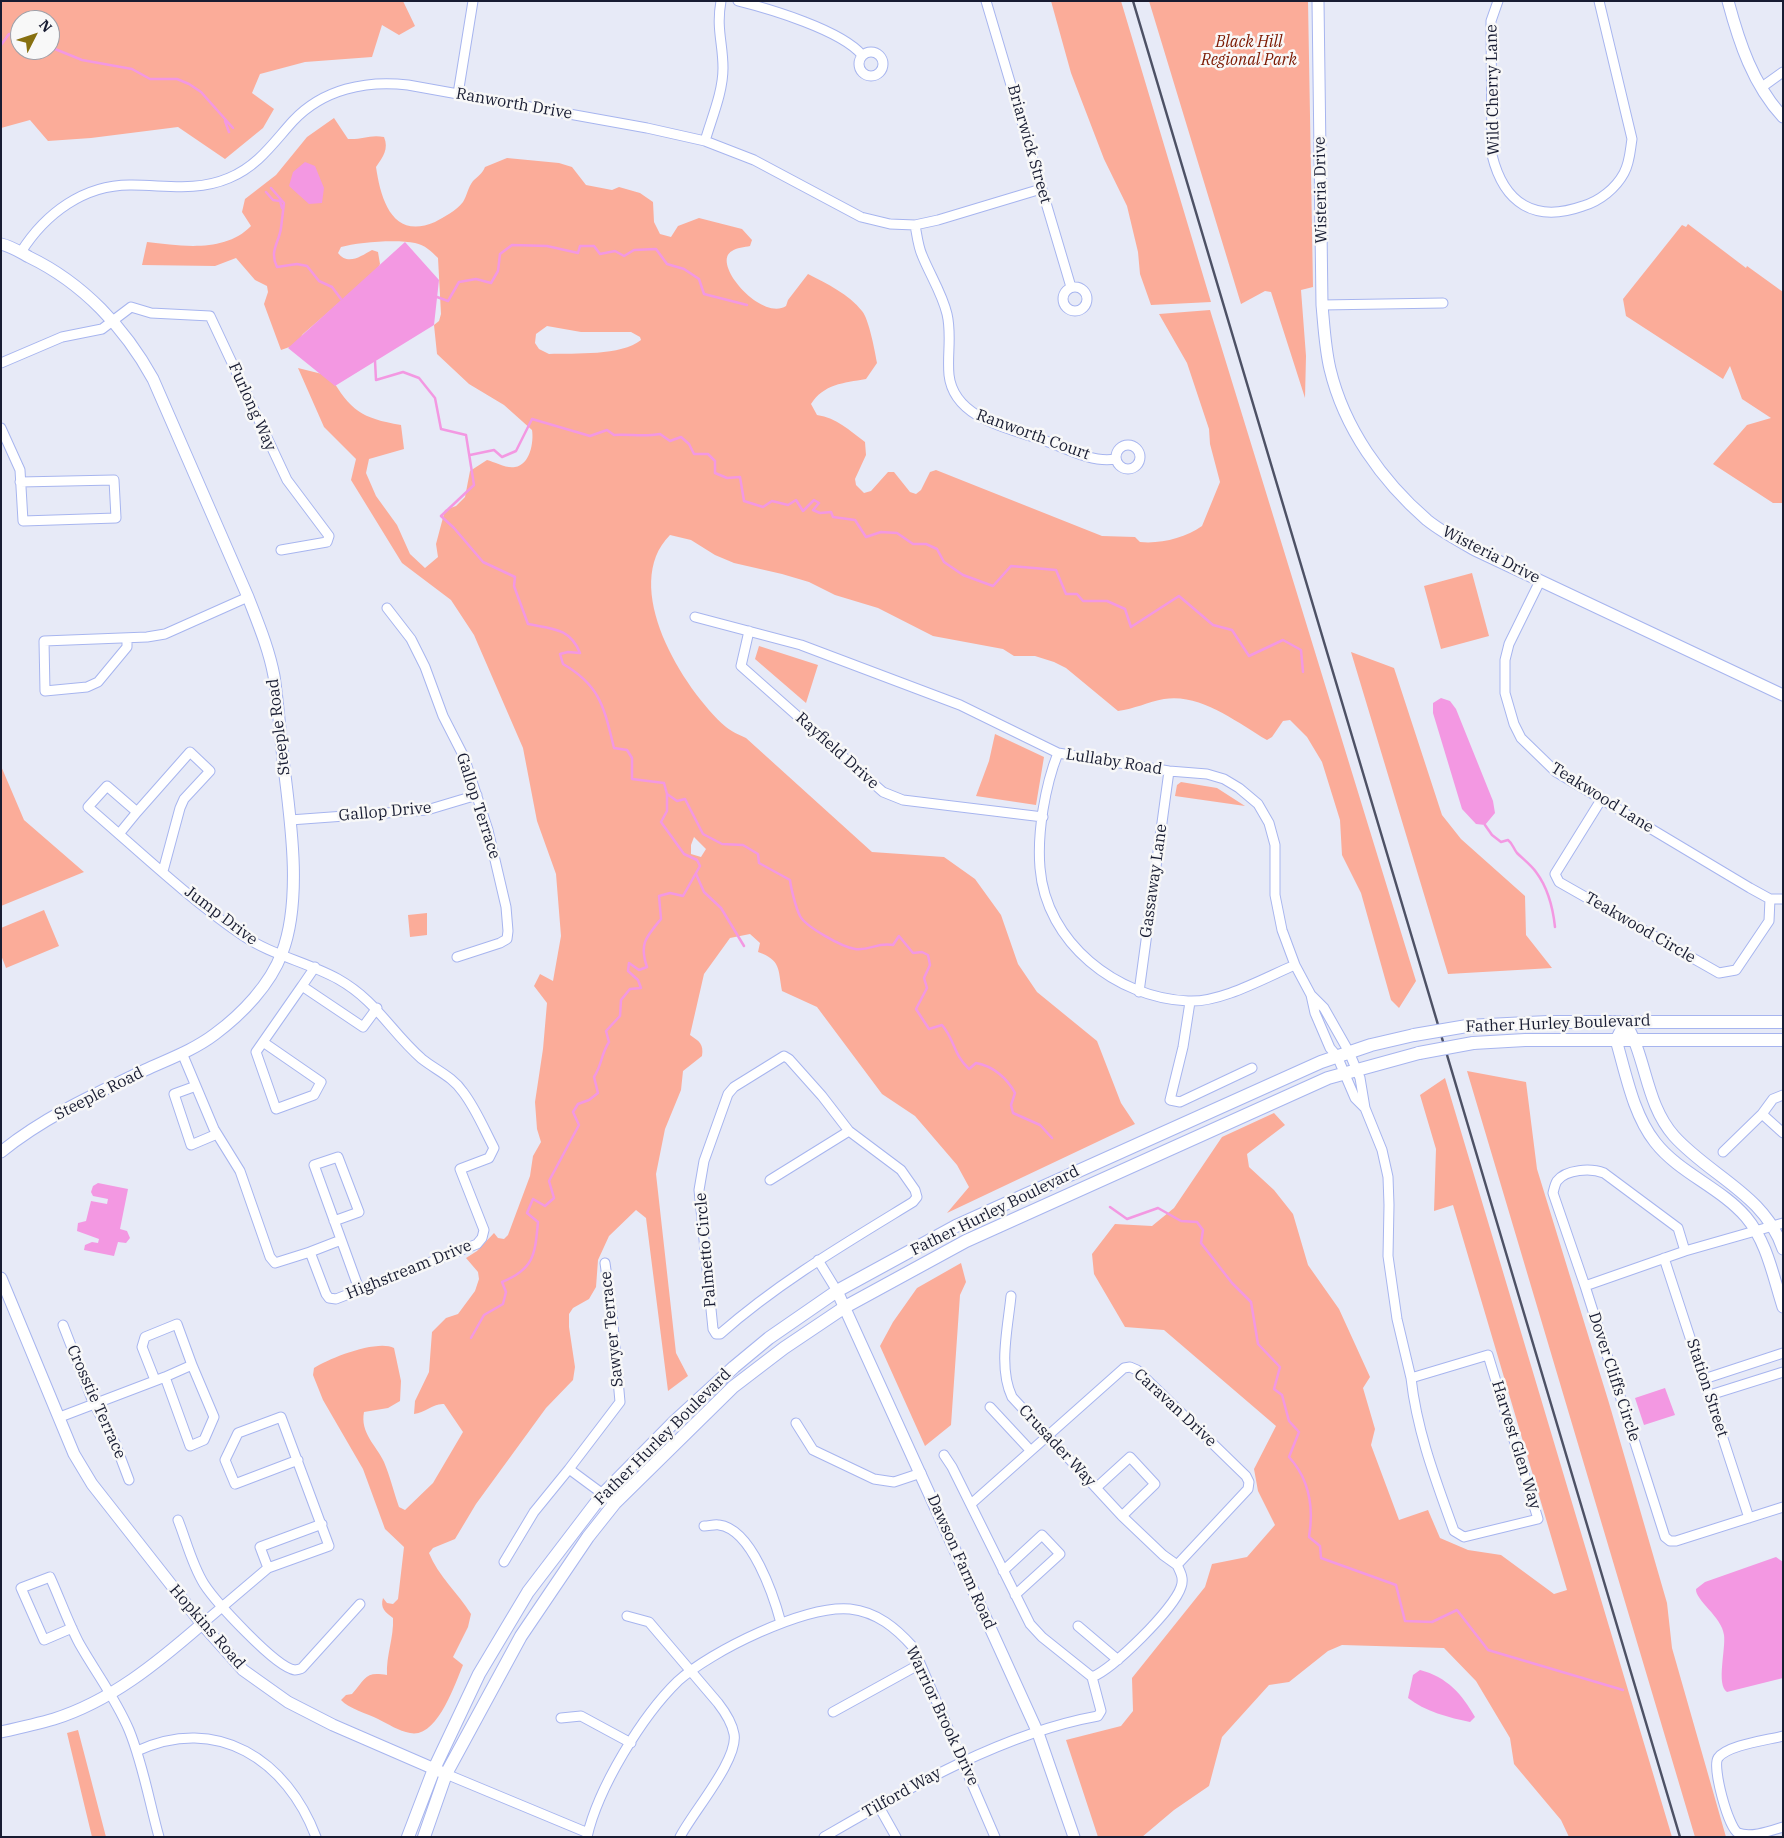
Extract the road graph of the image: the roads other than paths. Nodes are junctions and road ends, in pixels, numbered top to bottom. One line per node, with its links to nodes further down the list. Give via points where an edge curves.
1 (473, 1): 12 (street)
2 (721, 1): 14 (street, via 718,29 722,78)
3 (738, 1): 9 (street, via 816,28 851,44)
4 (986, 1): 15 (street, Briarwick Street)
5 (1318, 1): 21 (street, Wisteria Drive)
6 (1498, 1): 7 (street, Wild Cherry Lane, via 1491,21 1492,155 1495,168 1508,193 1525,206 1553,213 1590,204 1609,192 1630,160 1632,139)
7 (1599, 1)
8 (1728, 1): 11 (street, via 1738,40)
9 (862, 55)
10 (1783, 72): 11 (street)
11 (1762, 87): 13 (street)
12 (458, 94): 14 (street, Ranworth Drive); 18 (street, Ranworth Drive, via 389,83 369,83 344,89 306,109 262,157 229,178 194,187 122,185 93,191 55,211)
13 (1783, 117)
14 (705, 140): 16 (street, Ranworth Drive, via 754,160 861,218)
15 (1041, 189): 16 (street, Ranworth Drive); 19 (street, Briarwick Street)
16 (915, 225): 25 (street, Ranworth Court, via 922,255 947,312 949,377 961,402 987,421 1101,460)
17 (1, 244): 18 (street, Steeple Road)
18 (21, 252): 22 (street, Steeple Road, via 76,286)
19 (1071, 287)
20 (1444, 303): 21 (street)
21 (1322, 305): 28 (street, Wisteria Drive, via 1331,371 1345,413 1390,484 1442,531)
22 (112, 320): 23 (street, via 102,329 62,336); 27 (street, Furlong Way, via 131,307 151,313 210,316 287,480 329,536 327,542); 29 (street, Steeple Road, via 138,351 153,379)
23 (1, 363)
24 (1, 428): 26 (street, via 20,470)
25 (1115, 459)
26 (20, 482): 26 (street, via 23,521 116,518 114,480)
27 (281, 550)
28 (1540, 581): 34 (street, Wisteria Drive); 38 (street, Teakwood Lane, via 1509,644 1505,660 1505,693 1514,724 1532,751 1556,772)
29 (248, 597): 33 (street, via 165,634); 41 (street, Steeple Road, via 274,675)
30 (387, 608): 37 (street, Gallop Terrace, via 411,639 425,667)
31 (695, 616): 32 (street, Lullaby Road)
32 (749, 631): 35 (street, Lullaby Road, via 802,645 960,705); 40 (street, Rayfield Drive, via 741,666 883,792 902,800)
33 (127, 638): 33 (street, via 44,641 46,690 87,688 98,682 127,647)
34 (1783, 695)
35 (1058, 753): 36 (street, Lullaby Road); 40 (street, via 1050,773)
36 (1169, 770): 48 (street, Lullaby Road, via 1207,774 1224,780 1258,804 1270,823 1275,845 1275,895 1282,930); 51 (street, Gassaway Lane)
37 (477, 795): 41 (street, Gallop Drive, via 427,810); 47 (street, Gallop Terrace, via 501,888 508,931 507,939 500,943)
38 (1601, 800): 44 (street, Teakwood Lane); 44 (street, Teakwood Circle, via 1555,874 1559,882 1719,973 1736,970 1753,946 1769,920)
39 (137, 812): 42 (street); 42 (street, Jump Drive, via 107,786 88,807); 43 (street, via 190,752 210,771 184,799)
40 (1043, 817): 51 (street, via 1040,868 1055,916 1066,937 1088,961 1111,979)
41 (290, 820): 46 (street, Steeple Road, via 293,898)
42 (119, 834): 43 (street, Jump Drive)
43 (163, 871): 46 (street, Jump Drive, via 242,935)
44 (1770, 899): 45 (street)
45 (1783, 899)
46 (282, 954): 49 (street, Highstream Drive); 62 (street, Steeple Road, via 246,1007 215,1034)
47 (457, 957)
48 (1295, 965): 52 (street, Lullaby Road); 53 (street, via 1220,996)
49 (315, 967): 50 (street); 54 (street, Highstream Drive, via 358,992)
50 (302, 986): 54 (street, via 363,1027); 60 (street)
51 (1139, 992): 53 (street)
52 (1311, 995): 61 (street, Lullaby Road, via 1324,1008); 63 (street, Lullaby Road, via 1315,1013 1330,1048)
53 (1190, 1002): 64 (street, via 1170,1100 1180,1102)
54 (377, 1008): 87 (street, Highstream Drive, via 410,1047 463,1091 494,1148 489,1158 460,1169 484,1230 477,1244)
55 (1625, 1022): 56 (main road, Father Hurley Boulevard); 57 (street); 58 (street); 61 (main road, Father Hurley Boulevard, bridge, via 1467,1026)
56 (1783, 1022)
57 (1636, 1039): 58 (main road, Father Hurley Boulevard); 59 (main road, Father Hurley Boulevard); 76 (street, via 1650,1094 1665,1124 1685,1146)
58 (1616, 1040): 65 (main road, Father Hurley Boulevard, bridge, via 1473,1043); 77 (street, via 1636,1107 1656,1143 1677,1163 1732,1203)
59 (1783, 1040)
60 (263, 1042): 60 (street, via 256,1052 276,1109 314,1094 321,1082)
61 (1349, 1052): 63 (main road, Father Hurley Boulevard); 65 (street, Harvest Glen Way)
62 (182, 1053): 66 (street); 72 (street, Steeple Road, via 77,1103)
63 (1337, 1056): 65 (street, Harvest Glen Way); 88 (main road, Father Hurley Boulevard, via 956,1226)
64 (1252, 1068)
65 (1351, 1071): 90 (main road, Father Hurley Boulevard, via 966,1241); 97 (street, Harvest Glen Way, via 1355,1098 1365,1108 1382,1150 1388,1177 1388,1256 1396,1319)
66 (196, 1086): 71 (street); 71 (street, via 174,1094 191,1145)
67 (1783, 1095): 68 (street, via 1772,1099)
68 (1762, 1114): 70 (street); 73 (street)
69 (848, 1131): 74 (street); 83 (street, Palmetto Circle, via 901,1170 917,1197); 83 (street, Palmetto Circle, via 822,1096 784,1056 728,1094 704,1161 699,1190 716,1334)
70 (1783, 1133)
71 (217, 1134): 81 (street, via 240,1171 270,1257 275,1263 282,1263)
72 (1, 1152)
73 (1723, 1152)
74 (770, 1180)
75 (334, 1221): 75 (street, via 314,1165 338,1157 359,1212); 78 (street)
76 (1778, 1225): 77 (street); 79 (street)
77 (1756, 1231): 80 (street); 91 (street)
78 (341, 1240): 81 (street); 87 (street)
79 (1783, 1249)
80 (1685, 1251): 82 (street); 86 (street, via 1678,1228 1604,1173 1594,1169 1565,1174 1556,1182 1553,1193)
81 (310, 1252): 87 (street, Highstream Drive, via 329,1298 336,1299)
82 (1664, 1258): 86 (street); 98 (street, Station Street)
83 (818, 1260): 88 (street)
84 (605, 1263): 109 (street, Sawyer Terrace, via 620,1402)
85 (1, 1278): 103 (street, Hopkins Road)
86 (1585, 1286): 118 (street, Dover Cliffs Circle, via 1665,1537 1676,1541)
87 (360, 1289)
88 (837, 1291): 90 (street, Dawson Farm Road); 113 (main road, Father Hurley Boulevard, via 769,1338 734,1367)
89 (1011, 1296): 105 (street, Crusader Way, via 1006,1379 1012,1397)
90 (845, 1307): 110 (street, Dawson Farm Road); 114 (main road, Father Hurley Boulevard, via 784,1348 733,1388)
91 (1783, 1307)
92 (63, 1325): 101 (street, Crosstie Terrace)
93 (1783, 1353): 98 (street)
94 (192, 1365): 96 (street); 96 (street, via 214,1417 204,1440 190,1446); 99 (street, via 177,1324 145,1337 142,1347)
95 (1783, 1372): 100 (street)
96 (165, 1376): 99 (street)
97 (1411, 1378): 97 (street, Harvest Glen Way, via 1424,1448 1456,1534 1470,1536 1538,1519 1488,1355)
98 (1704, 1379): 100 (street, Station Street)
99 (155, 1380): 101 (street)
100 (1710, 1396): 118 (street, Station Street)
101 (92, 1402): 103 (street); 111 (street, Crosstie Terrace, via 115,1443)
102 (990, 1407): 106 (street)
103 (60, 1417): 131 (street, Hopkins Road, via 74,1454 92,1484)
104 (796, 1423): 110 (street, via 813,1450 874,1479 894,1482)
105 (1048, 1437): 106 (street, Caravan Drive); 112 (street, Crusader Way); 123 (street, Caravan Drive, via 1124,1368 1130,1367 1246,1476 1250,1482 1248,1488)
106 (1030, 1450): 115 (street, Caravan Drive)
107 (944, 1455): 115 (street)
108 (298, 1460): 108 (street, via 281,1417 238,1433 225,1460 235,1484); 120 (street)
109 (569, 1469): 113 (street); 122 (street, Sawyer Terrace, via 534,1512)
110 (921, 1473): 142 (street, Dawson Farm Road)
111 (129, 1480)
112 (1096, 1488): 117 (street, Crusader Way); 117 (street, via 1130,1457 1155,1484)
113 (602, 1495): 114 (street); 147 (main road, Father Hurley Boulevard, via 528,1592 504,1630 479,1674)
114 (615, 1503): 148 (main road, Father Hurley Boulevard, via 521,1636)
115 (971, 1504): 125 (street)
116 (1783, 1507): 118 (street, Dover Cliffs Circle)
117 (1122, 1516): 123 (street, Crusader Way)
118 (1748, 1518)
119 (178, 1520): 128 (street, via 203,1582)
120 (322, 1524): 124 (street, via 329,1546); 124 (street, via 260,1547)
121 (704, 1526): 130 (street, via 728,1528 743,1541 764,1574)
122 (504, 1562)
123 (1177, 1565): 134 (street, via 1182,1575 1180,1590 1135,1645)
124 (268, 1568): 128 (street)
125 (1003, 1571): 126 (street); 126 (street, via 1042,1535 1060,1554)
126 (1015, 1594): 137 (street, via 1036,1632)
127 (360, 1604): 128 (street, via 302,1668 296,1670 286,1666 246,1633)
128 (223, 1606): 131 (street)
129 (627, 1616): 136 (street, via 648,1622)
130 (781, 1623): 135 (street, Warrior Brook Drive, via 832,1609 865,1612 899,1631 913,1647); 136 (street, Warrior Brook Drive, via 730,1646)
131 (202, 1624): 138 (street, via 154,1666); 147 (street, Hopkins Road, via 243,1670 288,1702)
132 (1078, 1626): 134 (street)
133 (72, 1628): 133 (street, via 44,1640 21,1588 50,1577); 138 (street)
134 (1118, 1660): 137 (street)
135 (920, 1664): 139 (street); 146 (street, Warrior Brook Drive)
136 (692, 1670): 144 (street, Warrior Brook Drive, via 663,1699); 156 (street, via 726,1714 734,1734 734,1744 728,1762)
137 (1092, 1678): 142 (street, via 1101,1711 1098,1716)
138 (111, 1693): 141 (street, via 54,1719); 145 (street)
139 (833, 1712)
140 (561, 1718): 144 (street, via 581,1716)
141 (1, 1732)
142 (1038, 1732): 146 (street, Tilford Way); 160 (street, Dawson Farm Road)
143 (1783, 1736): 150 (street, via 1728,1750 1718,1758 1715,1771 1732,1825 1738,1832 1750,1836)
144 (631, 1743): 151 (street, Warrior Brook Drive, via 603,1790)
145 (136, 1750): 152 (street); 153 (street, via 173,1739 199,1738 238,1746 266,1762 288,1784 302,1805)
146 (963, 1762): 149 (street, Tilford Way); 159 (street, Warrior Brook Drive)
147 (434, 1769): 148 (street, Hopkins Road); 154 (main road, Father Hurley Boulevard)
148 (446, 1774): 151 (street, Hopkins Road); 155 (main road, Father Hurley Boulevard)
149 (878, 1805): 157 (street, Tilford Way); 158 (street)
150 (1783, 1827)
151 (587, 1835)
152 (158, 1837)
153 (316, 1837)
154 (408, 1837)
155 (424, 1837)
156 (680, 1837)
157 (824, 1837)
158 (896, 1837)
159 (995, 1837)
160 (1074, 1837)

